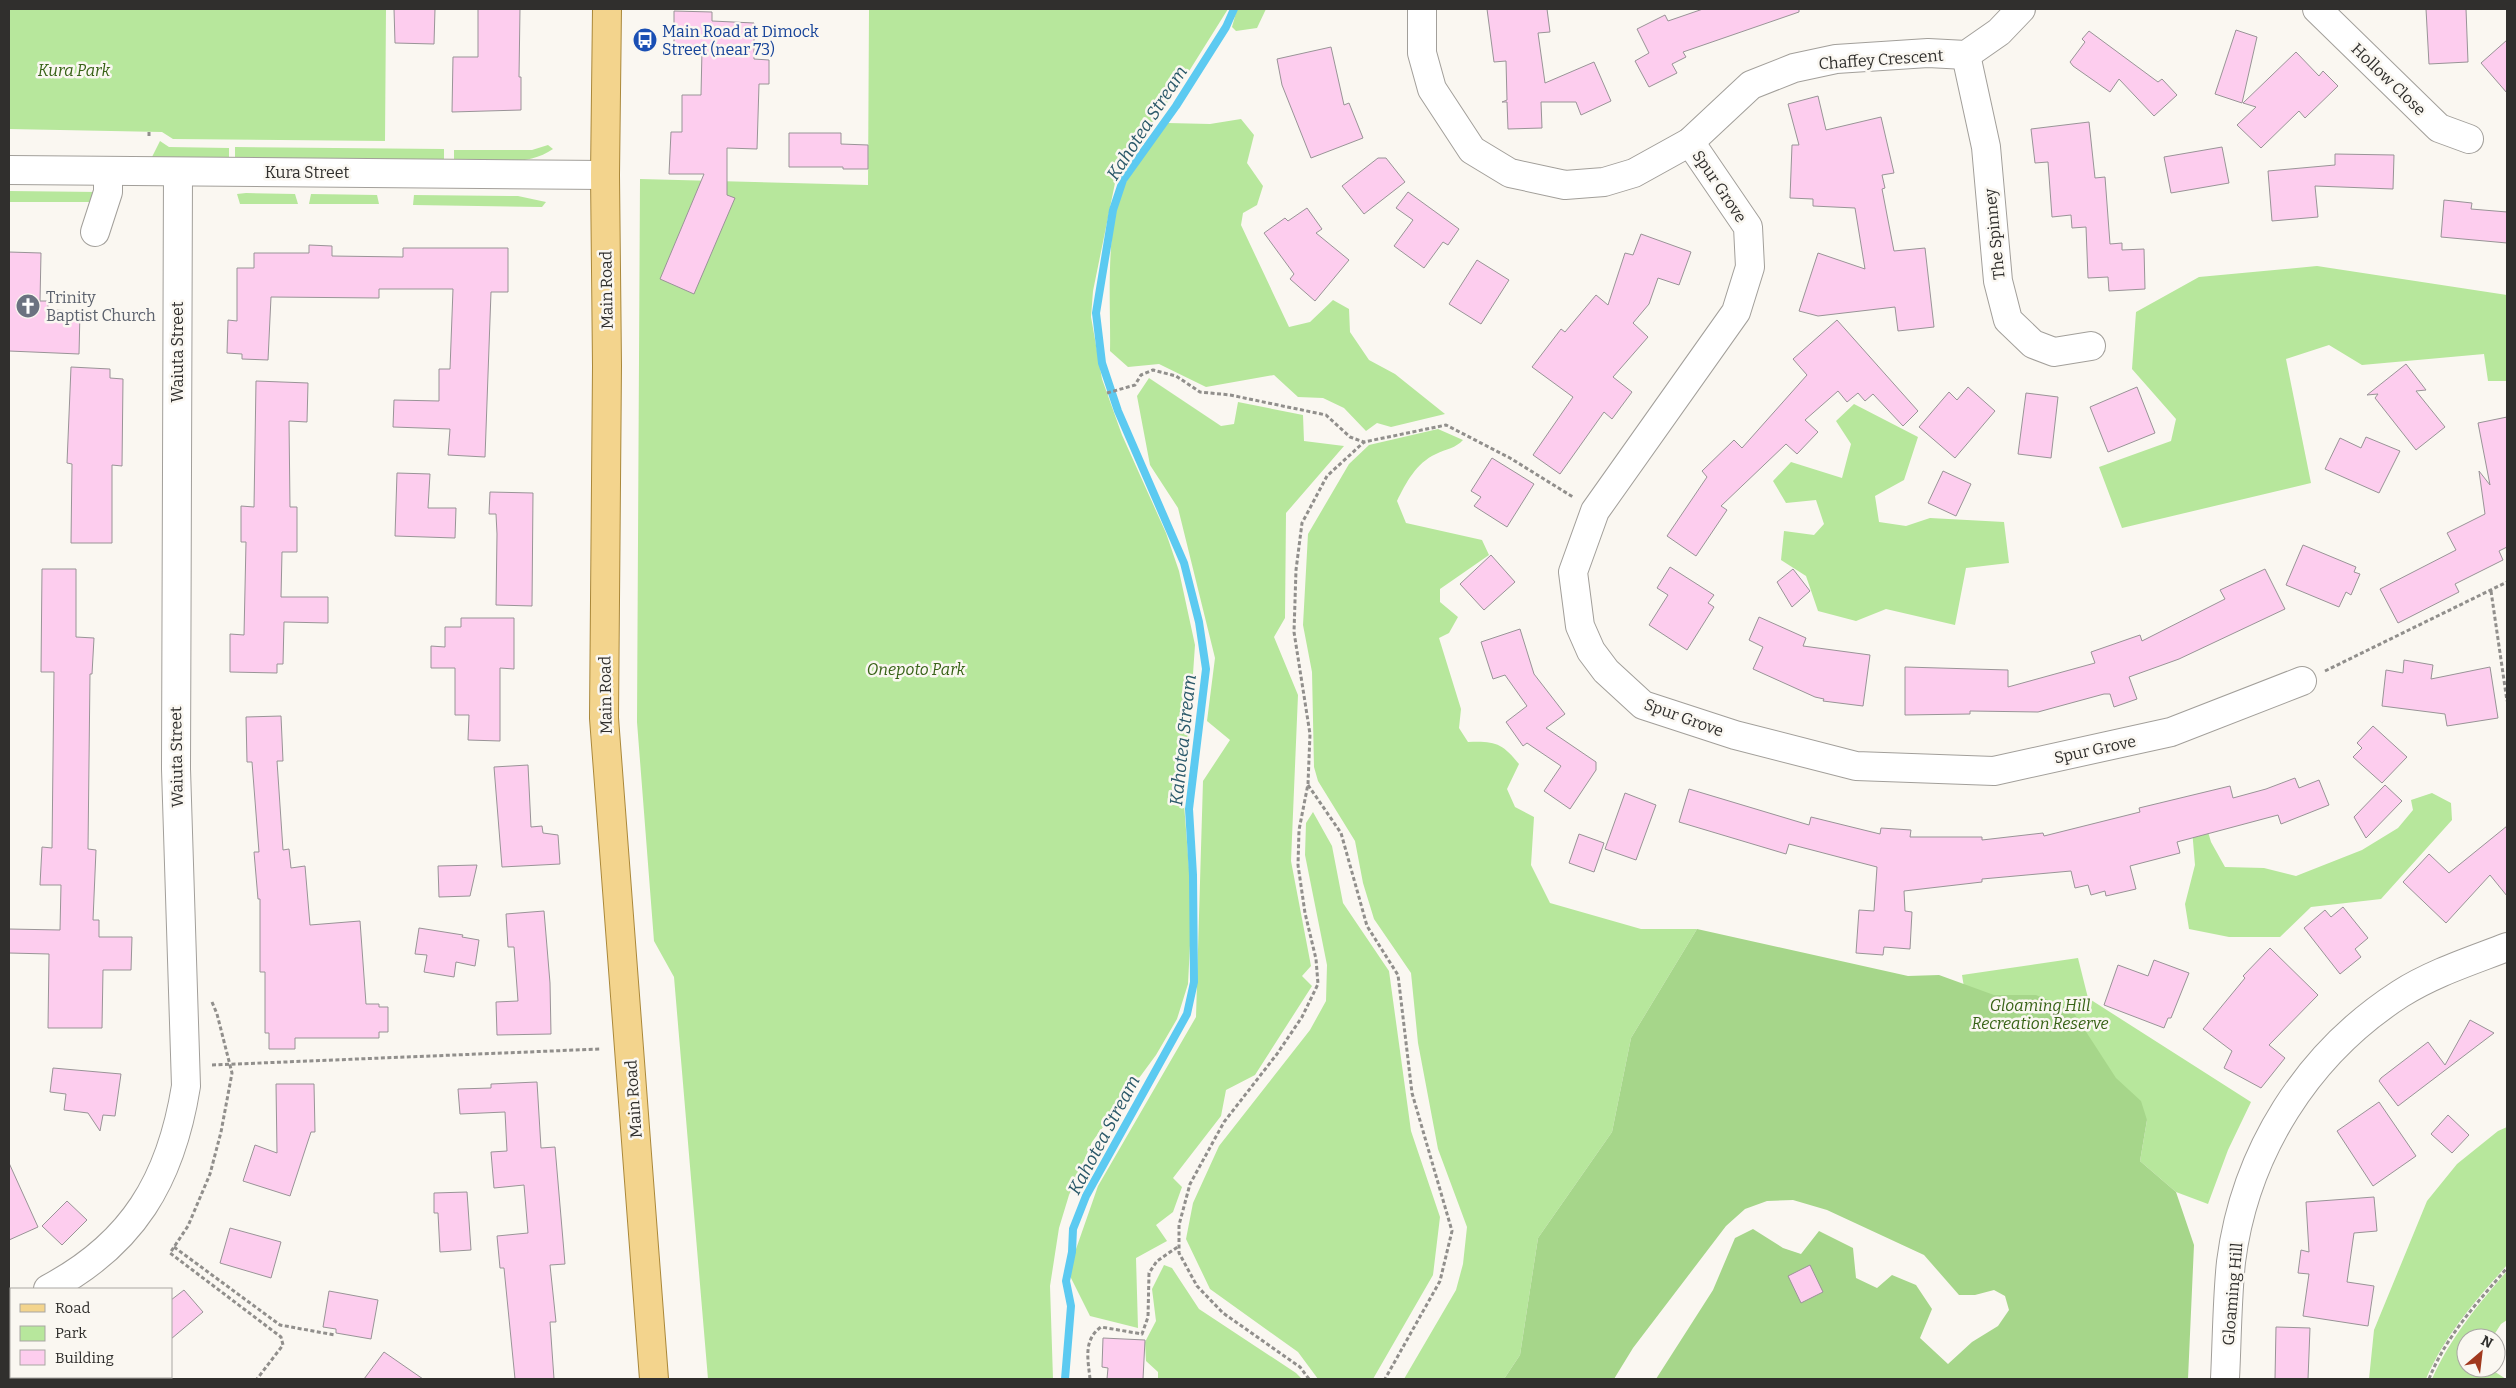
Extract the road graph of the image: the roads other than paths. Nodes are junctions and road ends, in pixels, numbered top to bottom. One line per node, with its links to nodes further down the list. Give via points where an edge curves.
1 (607, 9): 11 (main road, Main Road)
2 (1422, 9): 7 (street, Chaffey Crescent, via 1422,53 1432,89 1472,150 1510,173 1566,185 1604,182 1634,173)
3 (2021, 9): 5 (street, Chaffey Crescent, via 1999,32)
4 (2317, 9): 6 (street, Hollow Close, via 2439,128)
5 (1966, 55): 7 (street, Chaffey Crescent, via 1928,53 1836,59 1794,68 1751,85); 13 (street, The Spinney, via 1986,147 1998,281 2008,320 2033,344 2054,352)
6 (2469, 139)
7 (1690, 142): 14 (street, Spur Grove, via 1748,227 1750,267 1736,312 1596,511 1573,572 1580,626 1591,651 1606,671 1643,705 1735,735 1856,766 1994,771 2171,732)
8 (9, 170): 9 (street, Kura Street)
9 (108, 171): 10 (street, Kura Street); 12 (street, via 108,192)
10 (178, 172): 11 (street, Kura Street); 16 (street, Waiuta Street, via 176,769 186,1086 180,1125 152,1194 108,1248 76,1274)
11 (604, 175): 17 (main road, Main Road, via 607,366 604,718)
12 (95, 232)
13 (2091, 346)
14 (2302, 681)
15 (2507, 947): 18 (street, Gloaming Hill, via 2448,969 2400,994 2355,1027 2298,1089 2275,1125 2244,1200 2231,1262)
16 (50, 1288)
17 (654, 1379)
18 (2225, 1379)

